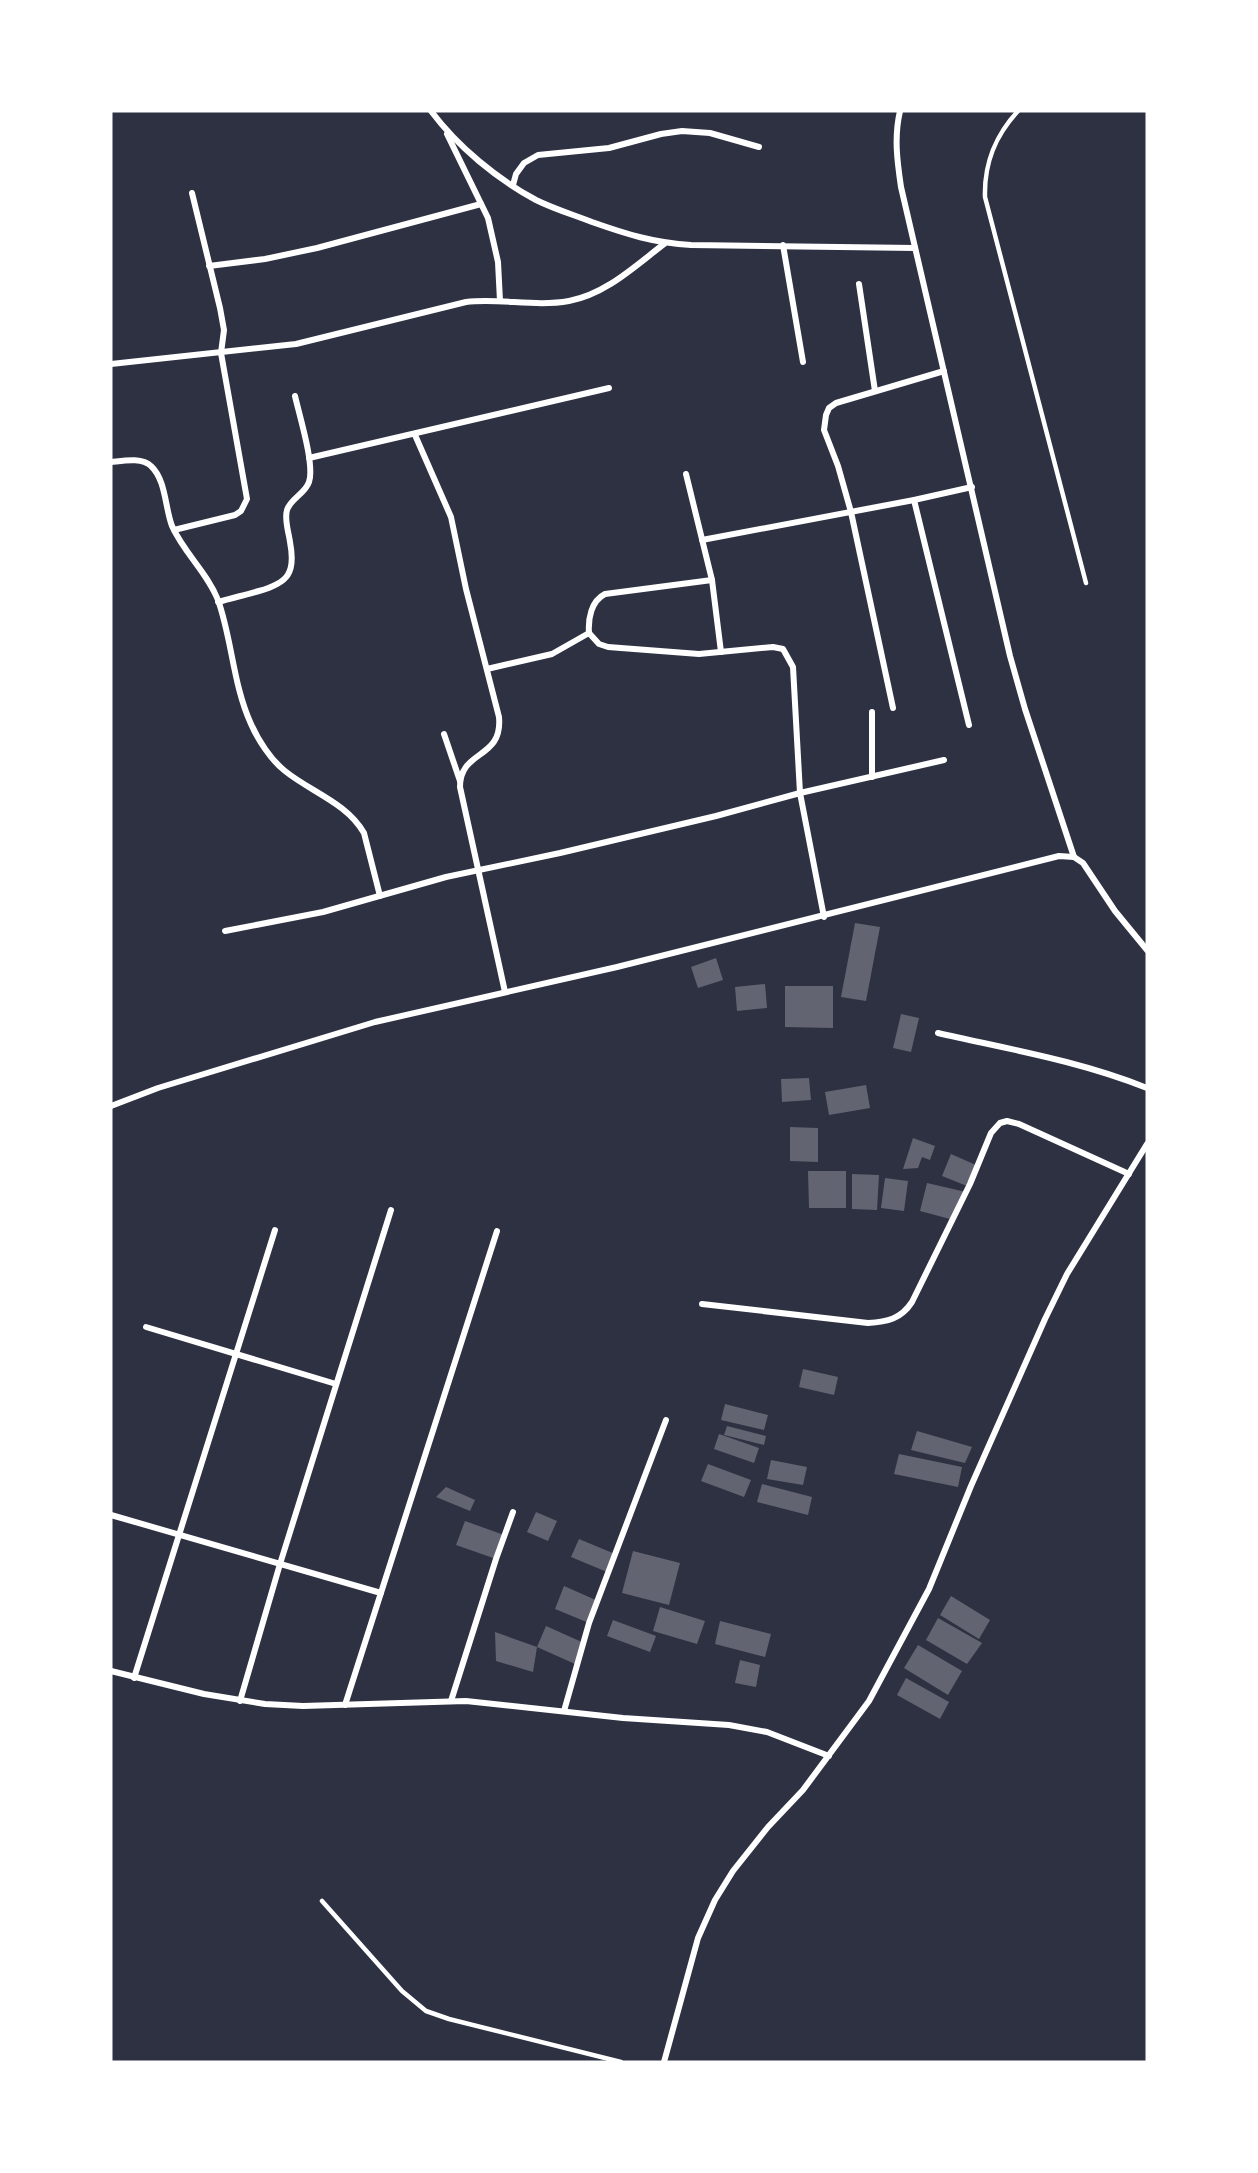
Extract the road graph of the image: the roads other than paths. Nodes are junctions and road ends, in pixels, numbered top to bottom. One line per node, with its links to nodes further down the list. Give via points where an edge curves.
1 (431, 111): 4 (street)
2 (900, 111): 11 (street, via 896,152)
3 (1018, 111): 32 (lane, via 991,154 986,168 985,197)
4 (446, 130): 6 (street); 8 (street)
5 (759, 147): 6 (street, via 710,133 662,134 609,148 538,155 524,163)
6 (513, 185): 9 (street, via 538,201 619,232)
7 (192, 193): 12 (street)
8 (482, 204): 12 (street, via 265,260); 14 (street, via 498,262)
9 (664, 244): 10 (street); 14 (street, via 591,295 567,301)
10 (783, 245): 11 (street); 16 (street)
11 (915, 248): 18 (street)
12 (210, 266): 15 (street, via 224,330)
13 (859, 284): 20 (street)
14 (500, 301): 15 (street, via 450,305 296,344)
15 (221, 353): 17 (street); 29 (street, via 247,494 245,506 235,515)
16 (803, 362)
17 (111, 364)
18 (944, 371): 20 (street); 26 (street)
19 (609, 388): 22 (street)
20 (875, 391): 28 (street, via 836,403 829,408 824,423)
21 (295, 396): 23 (street)
22 (415, 435): 23 (street); 36 (street, via 451,517)
23 (309, 458): 33 (street, via 309,482 286,512 293,555 288,577 275,587)
24 (111, 462): 29 (street, via 138,461 152,466)
25 (686, 474): 30 (street)
26 (972, 487): 27 (street); 45 (street, via 1024,709)
27 (914, 500): 28 (street); 39 (street)
28 (851, 512): 30 (street); 37 (street)
29 (174, 530): 33 (street, via 202,570)
30 (702, 540): 31 (street)
31 (712, 580): 34 (street, via 605,594 595,603 588,622); 35 (street)
32 (1086, 584)
33 (218, 602): 47 (street, via 250,723 284,771 359,824)
34 (589, 633): 35 (street, via 608,647 688,654); 36 (street, via 552,654)
35 (722, 652): 44 (street, via 778,647 789,656 793,667)
36 (487, 669): 43 (street, via 500,727 492,746 468,762)
37 (893, 708)
38 (872, 712): 42 (street)
39 (969, 725)
40 (444, 734): 43 (street)
41 (944, 760): 42 (street)
42 (872, 777): 44 (street)
43 (460, 782): 46 (street)
44 (800, 793): 46 (street); 48 (street)
45 (1074, 857): 48 (street, via 1059,856); 50 (street, via 1083,863)
46 (478, 870): 47 (street); 51 (street)
47 (380, 896): 49 (street, via 323,912)
48 (824, 917): 51 (street)
49 (225, 931)
50 (1147, 950)
51 (505, 992): 54 (street, via 375,1022)
52 (938, 1033): 53 (street, via 1065,1062)
53 (1147, 1088)
54 (111, 1106)
55 (1147, 1144): 56 (street)
56 (1129, 1174): 60 (street, via 1019,1124 1000,1123 991,1133 912,1302 901,1316 868,1323); 76 (street, via 1067,1274 1045,1319 929,1589 869,1701)
57 (391, 1210): 63 (street)
58 (275, 1230): 62 (street)
59 (497, 1231): 69 (street)
60 (702, 1304)
61 (146, 1327): 62 (street)
62 (236, 1354): 63 (street); 67 (street)
63 (336, 1384): 68 (street)
64 (666, 1419): 75 (street, via 589,1623)
65 (513, 1512): 73 (street)
66 (111, 1515): 67 (street)
67 (179, 1534): 68 (street); 71 (street)
68 (280, 1564): 69 (street); 72 (street)
69 (381, 1593): 74 (street)
70 (111, 1671): 71 (street)
71 (134, 1678): 72 (street)
72 (240, 1701): 74 (street)
73 (451, 1701): 74 (street); 75 (street)
74 (345, 1705)
75 (564, 1711): 76 (street, via 745,1727)
76 (829, 1756): 79 (street, via 733,1871 711,1910 698,1938)
77 (322, 1901): 78 (lane, via 402,1991 426,2011)
78 (621, 2062)
79 (664, 2062)

